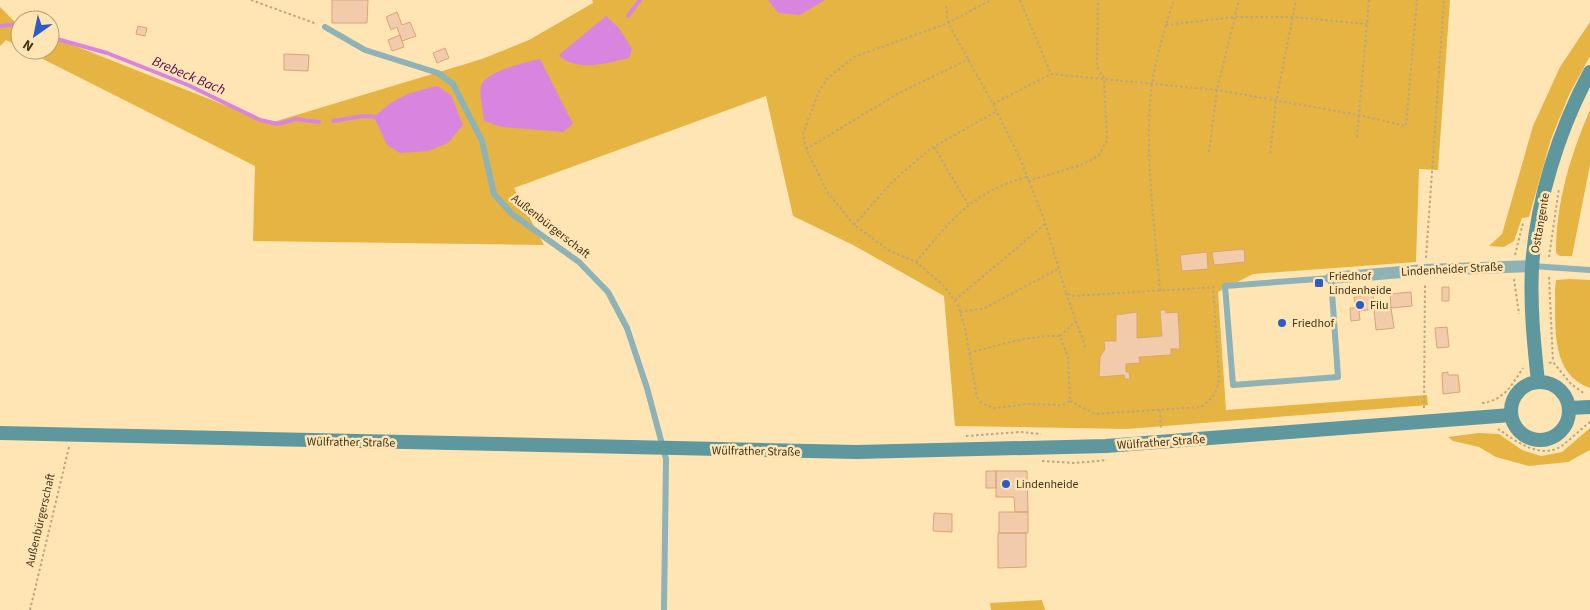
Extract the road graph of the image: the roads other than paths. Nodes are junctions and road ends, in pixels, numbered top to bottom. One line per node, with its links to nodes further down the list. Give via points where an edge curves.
1 (325, 27): 11 (lane, Außenbürgerschaft, via 365,50 438,73 453,84 482,141 494,194 512,214 579,262 608,292 627,328)
2 (1590, 72): 3 (main road, Osttangente, via 1556,150)
3 (1532, 266): 4 (lane, Lindenheider Straße); 5 (street, Lindenheider Straße); 6 (main road, Osttangente, via 1532,323)
4 (1590, 270)
5 (1331, 278): 5 (lane, Lindenheider Straße, via 1225,286 1233,385 1338,377)
6 (1538, 382): 8 (main road, via 1547,382 1562,392); 9 (main road, via 1529,384 1514,396)
7 (1590, 407): 8 (main road)
8 (1569, 408): 9 (main road, via 1564,427 1558,434 1539,440 1520,433)
9 (1511, 415): 11 (main road, Wülfrather Straße, via 1106,446 857,452)
10 (0, 433): 11 (main road, Wülfrather Straße)
11 (665, 449): 12 (lane, Außenbürgerschaft)
12 (664, 610)

